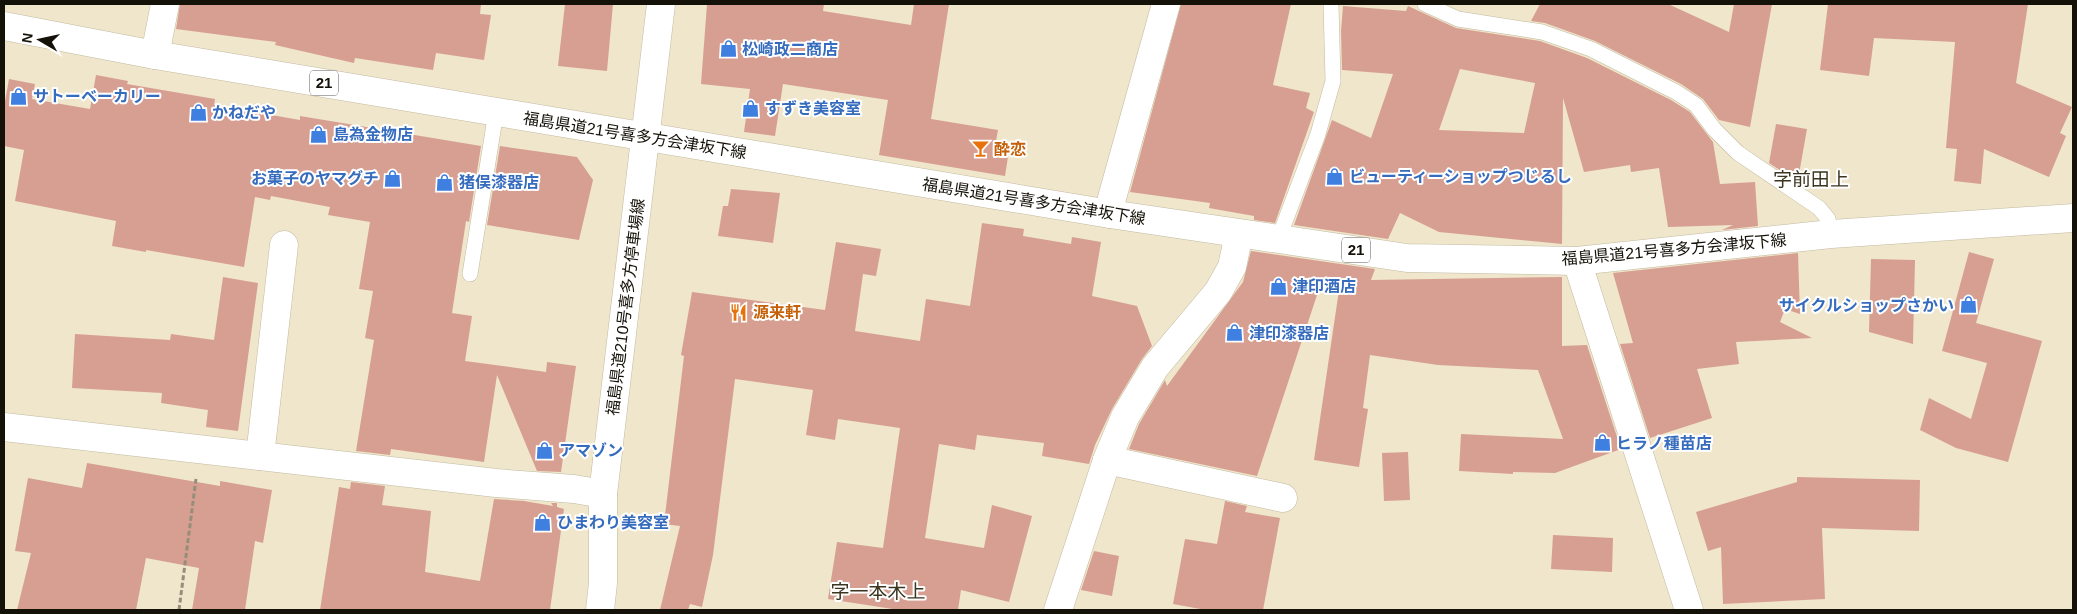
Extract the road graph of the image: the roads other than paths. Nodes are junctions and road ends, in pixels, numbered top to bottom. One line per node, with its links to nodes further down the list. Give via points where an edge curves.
1 (165, 4): 7 (main road)
2 (660, 4): 9 (main road, 福島県道210号喜多方停車場線)
3 (1166, 4): 10 (main road)
4 (1331, 4): 14 (lane, via 1333,81 1318,134)
5 (1426, 4): 13 (lane, via 1458,19 1542,32 1591,49 1676,92 1696,105 1738,153 1819,208 1828,219)
6 (4, 26): 7 (main road, 福島県道21号喜多方会津坂下線 / 21)
7 (155, 56): 8 (main road, 福島県道21号喜多方会津坂下線 / 21)
8 (496, 112): 9 (main road, 福島県道21号喜多方会津坂下線 / 21); 17 (lane)
9 (644, 136): 10 (main road, 福島県道21号喜多方会津坂下線 / 21); 21 (main road, 福島県道210号喜多方停車場線)
10 (1110, 214): 12 (main road, 福島県道21号喜多方会津坂下線 / 21)
11 (2073, 218): 13 (main road, 福島県道21号喜多方会津坂下線 / 21)
12 (1239, 234): 14 (main road, 福島県道21号喜多方会津坂下線 / 21); 20 (main road, via 1232,267 1218,292 1155,367 1124,417)
13 (1831, 234): 16 (main road, 福島県道21号喜多方会津坂下線 / 21)
14 (1278, 240): 16 (main road, 福島県道21号喜多方会津坂下線 / 21, via 1407,258)
15 (284, 245): 19 (main road)
16 (1577, 261): 25 (main road)
17 (470, 274)
18 (4, 427): 19 (main road)
19 (260, 456): 21 (main road, via 496,483 574,488)
20 (1107, 460): 22 (main road); 24 (main road)
21 (603, 494): 23 (main road, 福島県道210号喜多方停車場線)
22 (1284, 498)
23 (600, 610)
24 (1058, 610)
25 (1689, 610)

